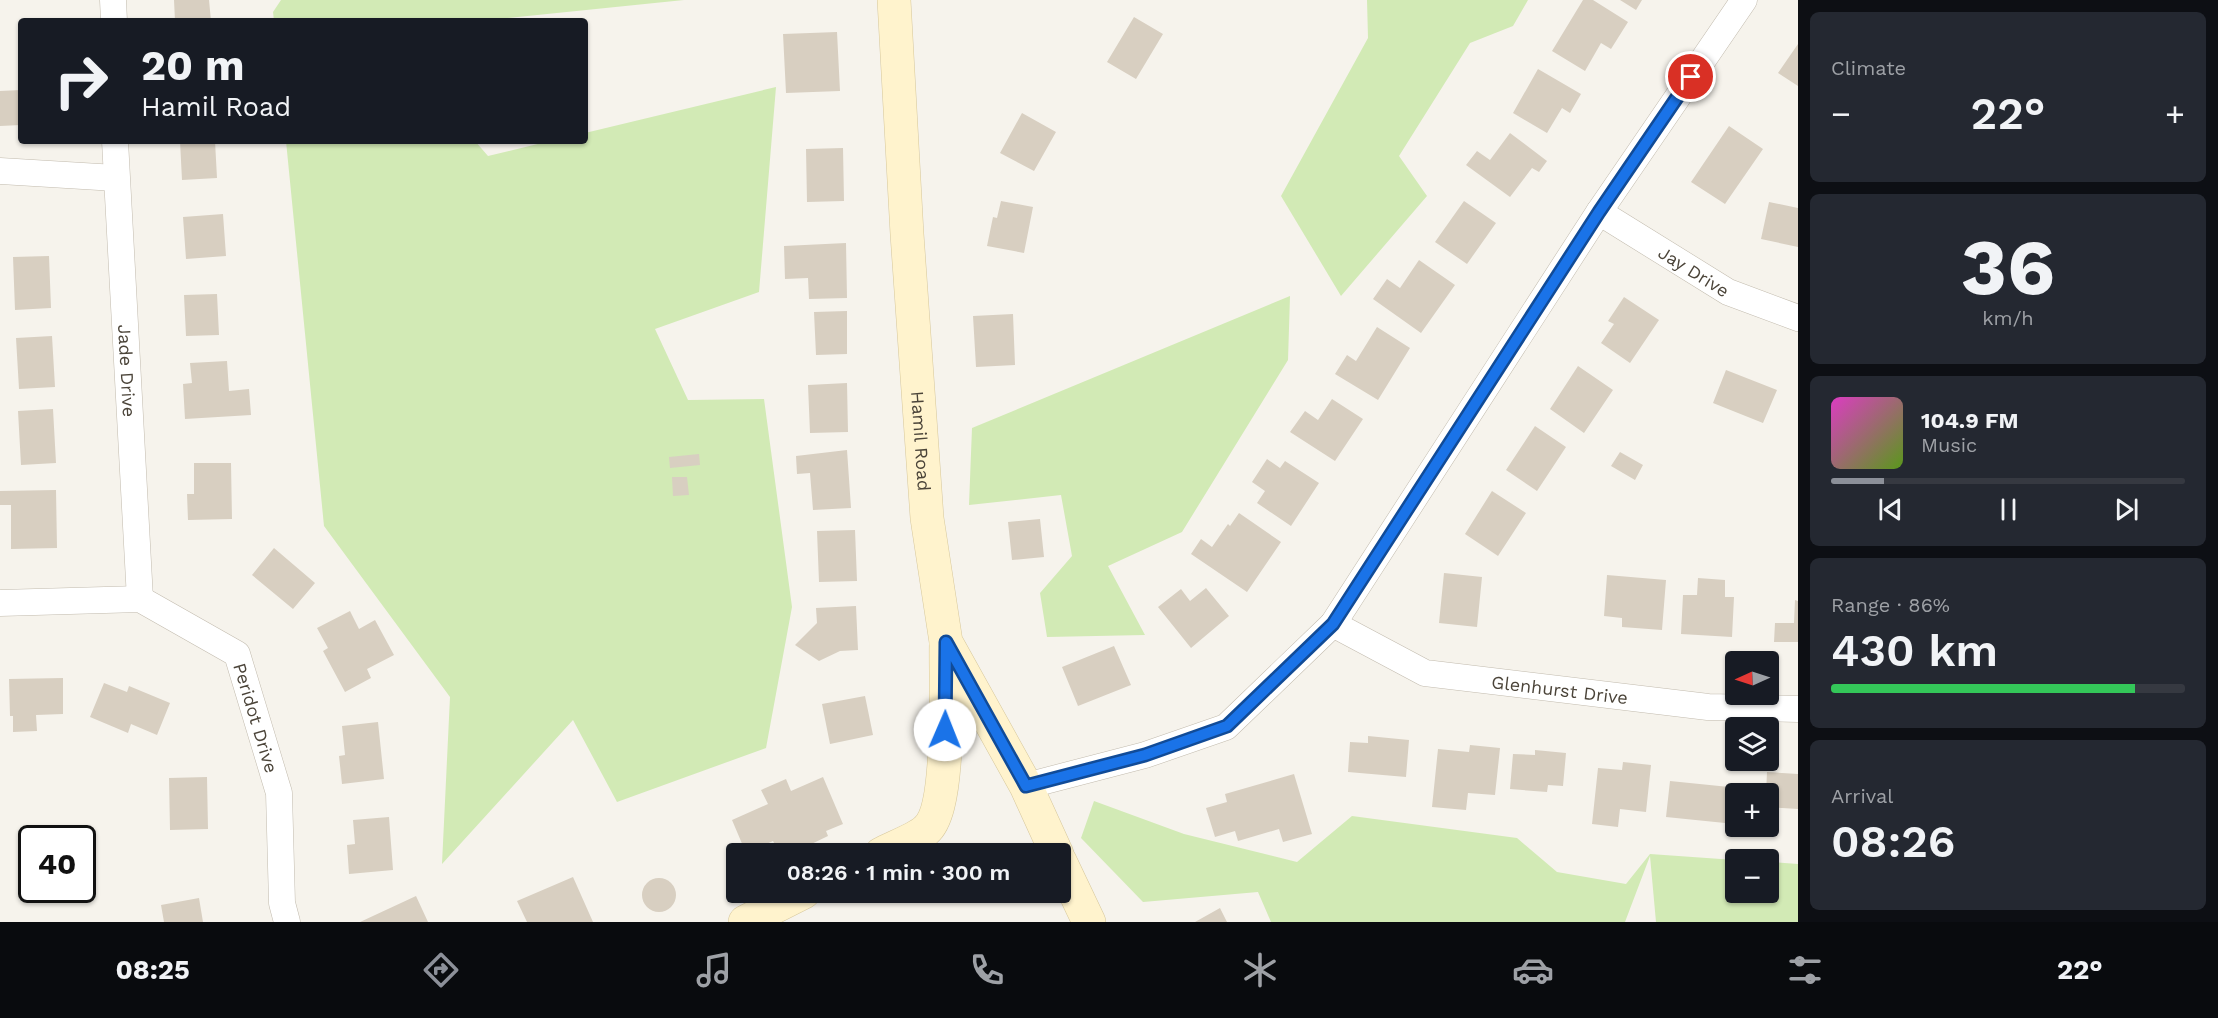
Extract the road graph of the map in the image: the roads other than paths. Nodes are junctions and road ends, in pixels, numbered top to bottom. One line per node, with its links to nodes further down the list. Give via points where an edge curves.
1 (113, 0): 4 (street)
2 (894, 0): 13 (street, Hamil Road, via 927,518)
3 (1744, 0): 8 (street)
4 (114, 18)
5 (115, 144): 7 (street, Jade Drive)
6 (0, 171): 7 (street)
7 (116, 178): 10 (street, Jade Drive)
8 (1599, 212): 9 (street, Jay Drive, via 1728,292); 12 (street)
9 (1798, 318)
10 (140, 599): 11 (street); 20 (street, Peridot Drive, via 237,654 279,793 282,903)
11 (0, 603)
12 (1333, 624): 14 (street, Glenhurst Drive, via 1425,673 1708,707); 15 (street, via 1227,726 1145,755)
13 (946, 642): 15 (street, Hamil Road); 16 (street, via 945,770 938,806 927,830)
14 (1798, 709)
15 (1026, 786): 17 (street, Hamil Road)
16 (902, 843)
17 (1052, 843)
18 (1071, 884): 22 (street)
19 (783, 903): 21 (street)
20 (287, 922)
21 (746, 922)
22 (1089, 922)

